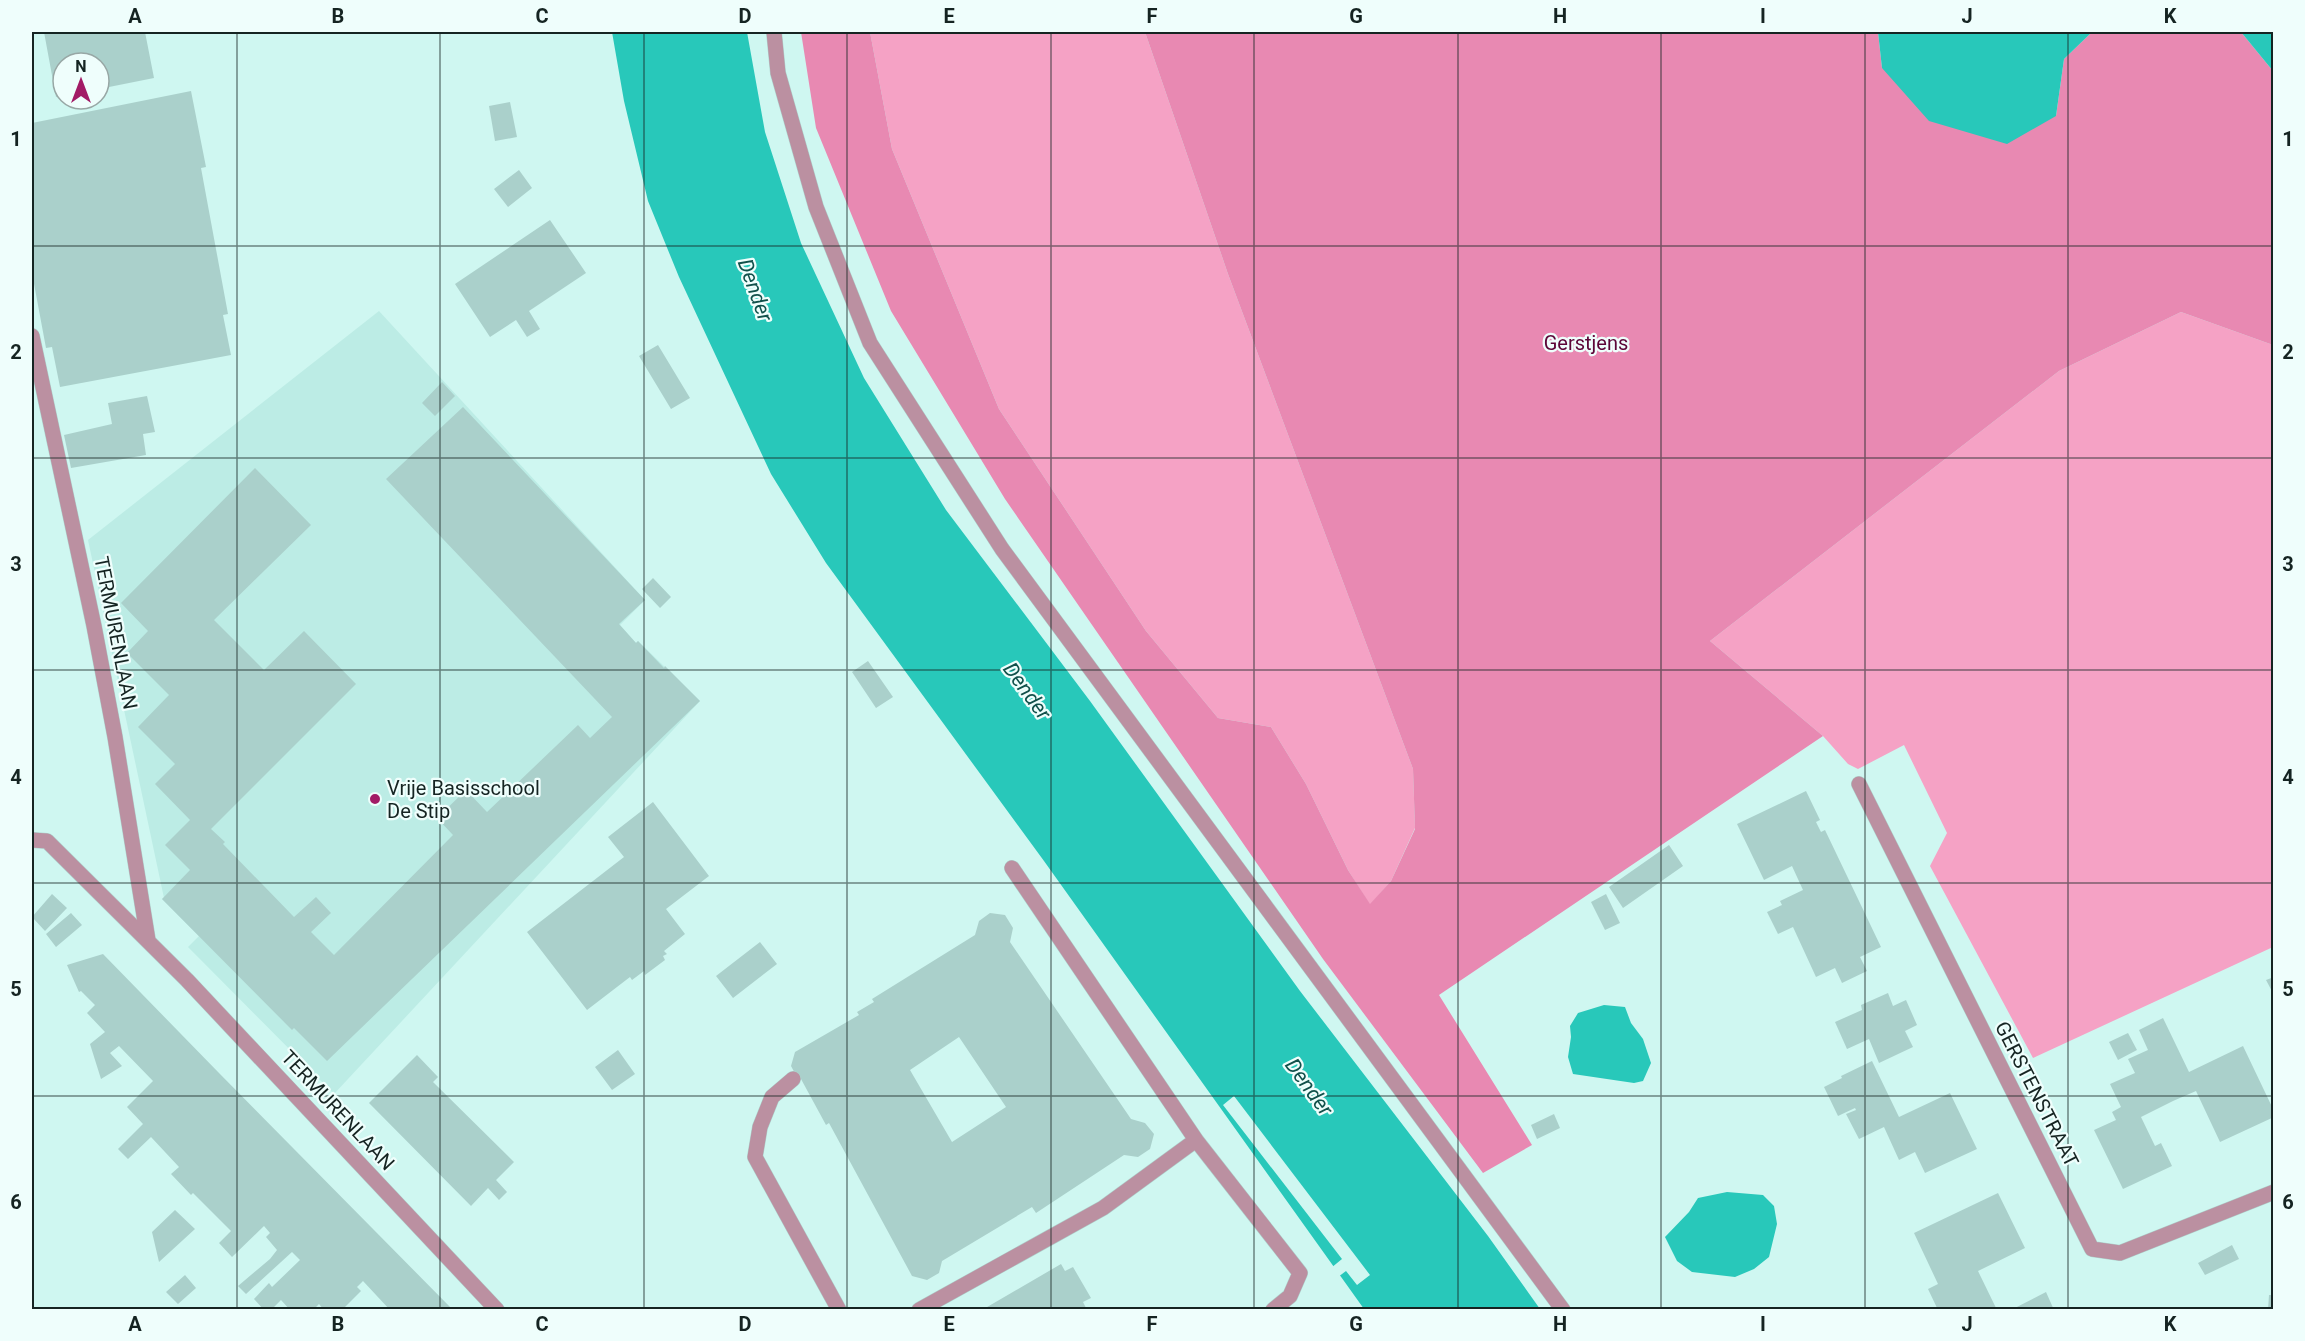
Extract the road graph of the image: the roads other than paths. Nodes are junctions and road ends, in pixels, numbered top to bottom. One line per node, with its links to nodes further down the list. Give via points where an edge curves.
1 (774, 32): 14 (street, via 778,73 816,207 870,343 1002,549)
2 (32, 336): 6 (street, TERMURENLAAN, via 115,737)
3 (1859, 784): 9 (street, GERSTENSTRAAT, via 2092,1249 2120,1253)
4 (32, 840): 6 (street, TERMURENLAAN, via 47,841)
5 (1012, 868): 8 (street)
6 (148, 940): 10 (street, TERMURENLAAN)
7 (793, 1079): 11 (street, via 772,1097 760,1127 755,1157)
8 (1196, 1140): 12 (street, via 1103,1209); 13 (street, via 1300,1273 1290,1296)
9 (2274, 1192)
10 (497, 1310)
11 (839, 1310)
12 (919, 1310)
13 (1272, 1310)
14 (1563, 1310)

